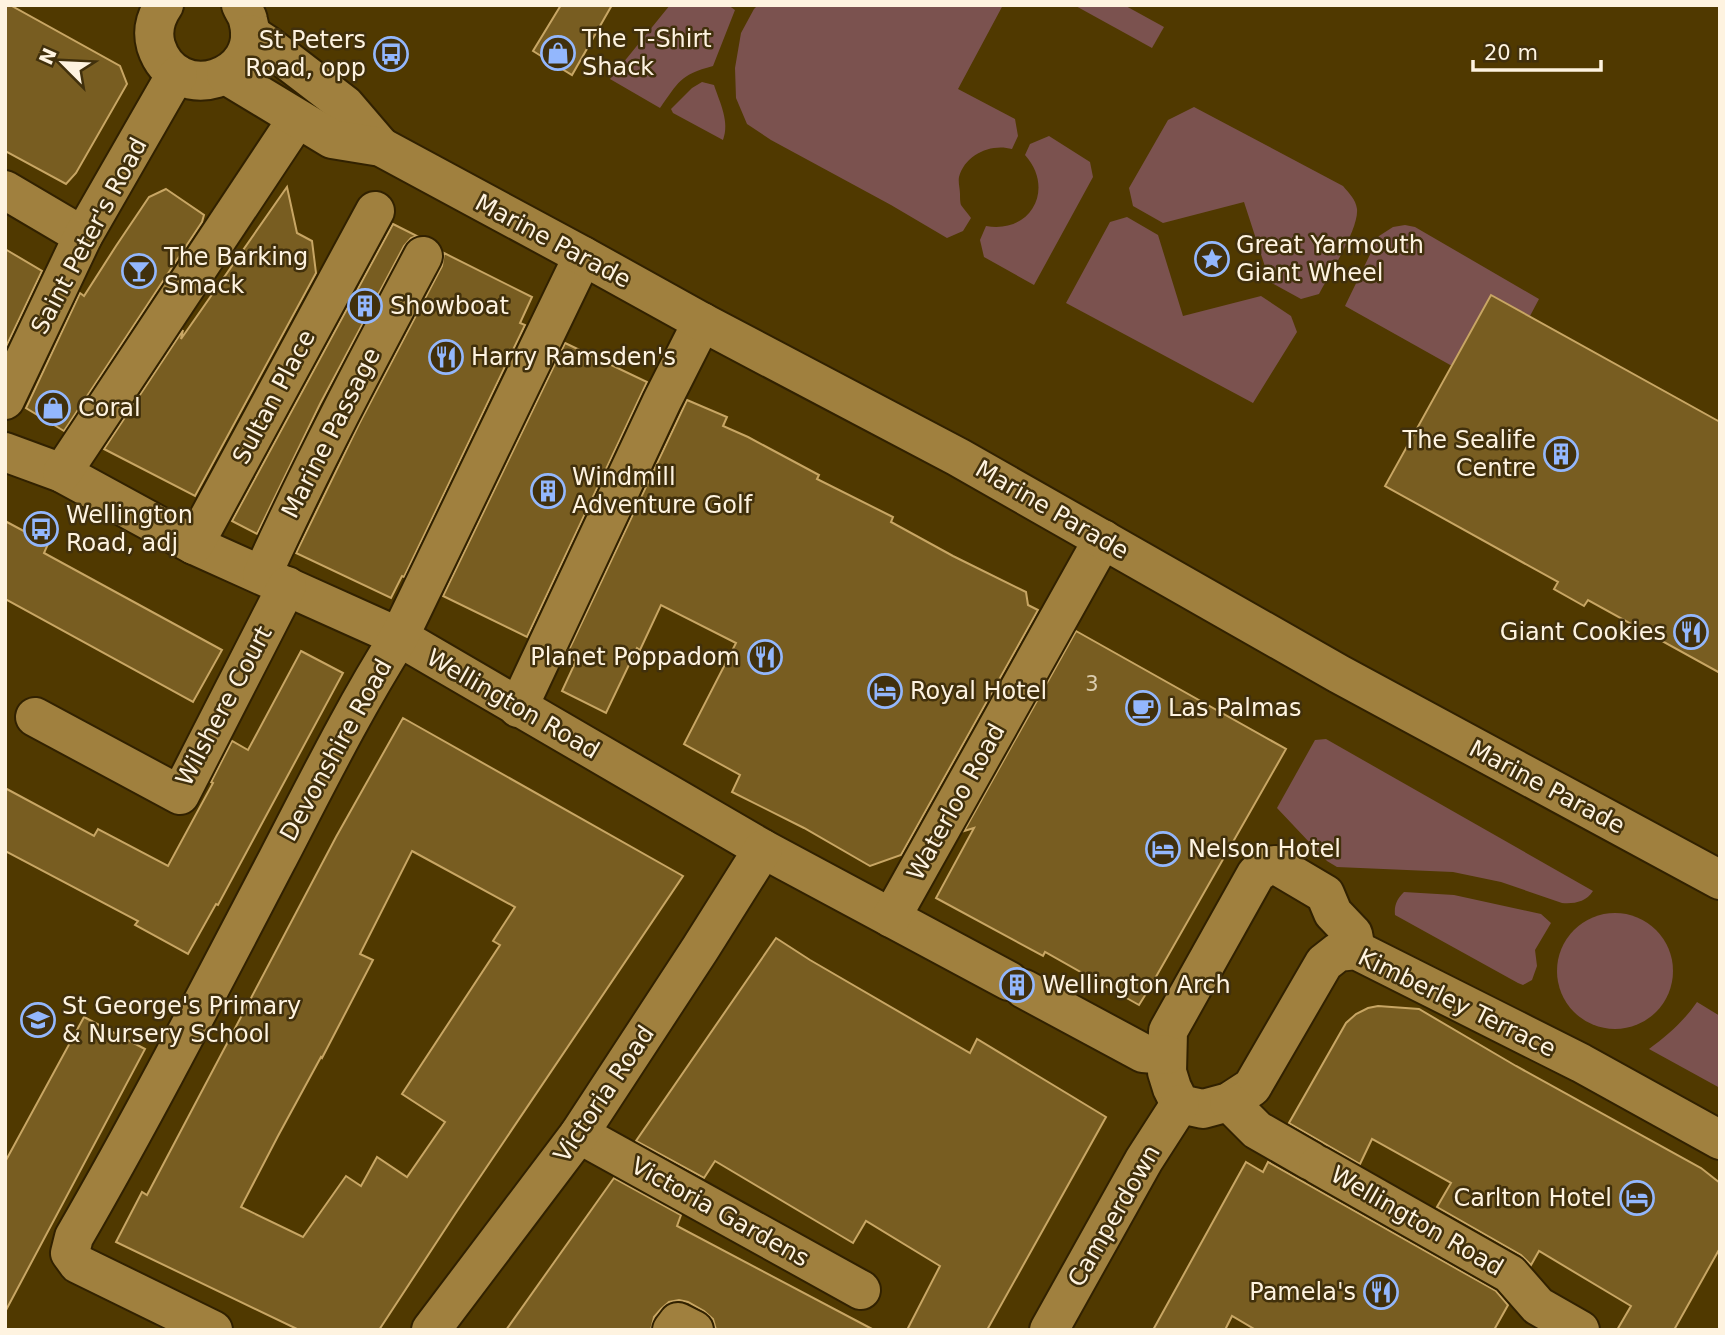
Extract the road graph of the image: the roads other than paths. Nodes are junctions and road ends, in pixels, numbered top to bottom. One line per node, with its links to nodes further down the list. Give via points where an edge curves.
1 (150, 12): 3 (street, via 159,54)
2 (245, 20): 4 (street, Marine Parade, via 243,58); 6 (street, Marine Parade, via 267,45 345,105)
3 (178, 75): 4 (street, via 202,81); 9 (street, Saint Peter's Road)
4 (226, 75): 5 (street, Marine Parade)
5 (297, 119): 6 (street, Marine Parade, via 332,139); 15 (street)
6 (381, 147): 11 (street, Marine Parade)
7 (5, 190): 9 (street)
8 (375, 211): 17 (street, Sultan Place)
9 (83, 236): 13 (street, Saint Peter's Road)
10 (423, 256): 18 (street, Marine Passage, via 291,511)
11 (583, 256): 12 (street, Marine Parade); 19 (street, Devonshire Road)
12 (702, 322): 16 (street, Marine Parade); 20 (street)
13 (5, 400)
14 (5, 452): 15 (street, Wellington Road)
15 (62, 473): 17 (street, Wellington Road)
16 (1103, 539): 23 (street, Marine Parade, via 1339,674); 24 (street, Waterloo Road)
17 (194, 545): 18 (street, Wellington Road)
18 (274, 581): 19 (street, Wellington Road); 21 (street, Wilshere Court, via 180,795)
19 (400, 637): 20 (street, Wellington Road); 32 (street, Devonshire Road, via 74,1237 70,1253 78,1264)
20 (518, 708): 22 (street, Wellington Road)
21 (35, 717)
22 (763, 849): 24 (street, Wellington Road); 29 (street, Victoria Road)
23 (1720, 880)
24 (891, 918): 26 (street, Wellington Road, via 1143,1053)
25 (1356, 950): 26 (street, via 1353,934 1333,913 1325,894 1276,865 1267,866 1256,874 1168,1031); 27 (street, Kimberley Terrace, via 1338,952 1324,962 1252,1087); 30 (street, Kimberley Terrace, via 1581,1063)
26 (1167, 1055): 28 (street, via 1167,1072)
27 (1229, 1102): 28 (street, Kimberley Terrace, via 1203,1109); 37 (street, Wellington Road, via 1257,1130 1510,1274 1538,1306)
28 (1180, 1104): 36 (street, Camperdown)
29 (579, 1134): 31 (street, Victoria Gardens); 33 (street, Victoria Road)
30 (1720, 1140)
31 (861, 1290)
32 (213, 1330)
33 (431, 1330)
34 (673, 1330): 35 (street, via 678,1322)
35 (694, 1330)
36 (1049, 1330)
37 (1580, 1330)

